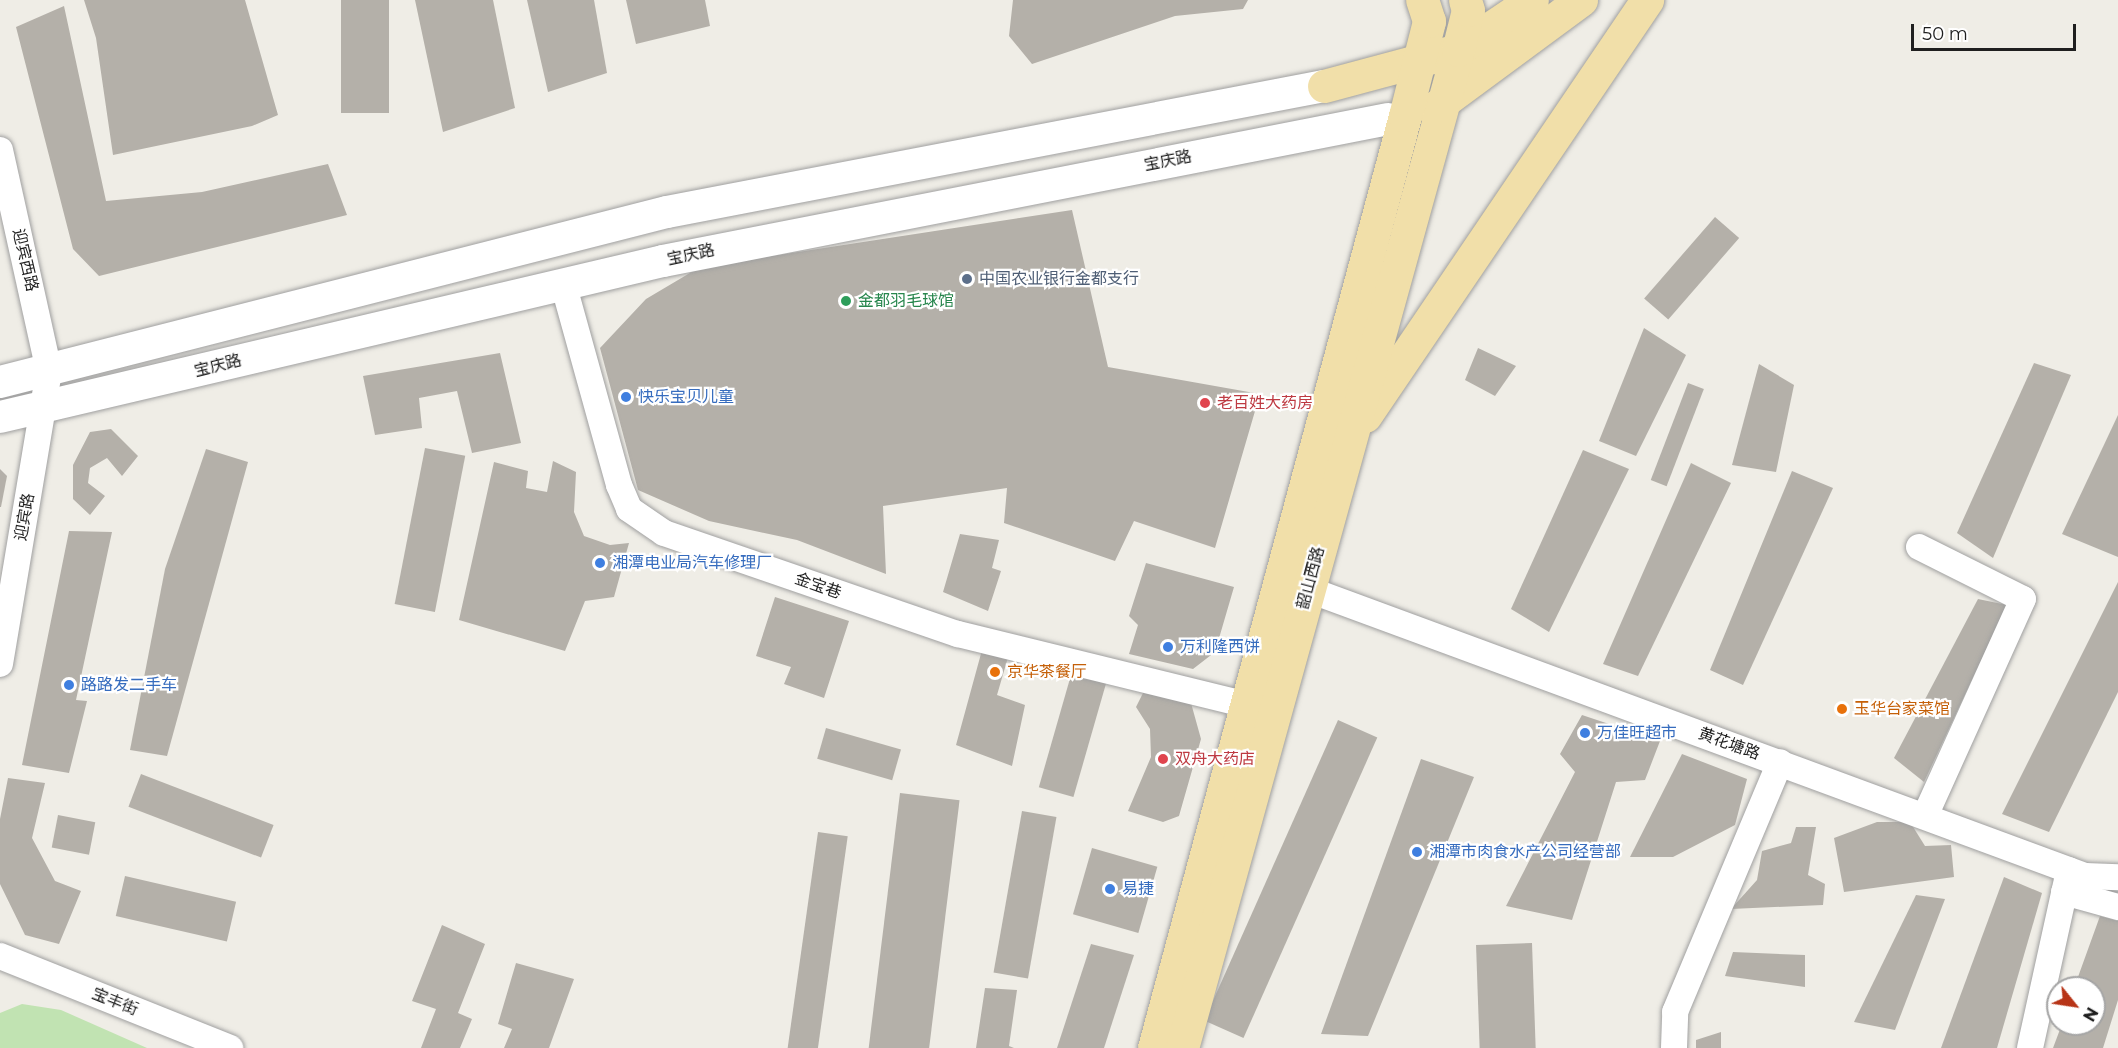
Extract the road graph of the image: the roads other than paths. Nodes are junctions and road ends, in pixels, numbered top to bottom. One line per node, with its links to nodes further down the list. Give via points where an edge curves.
1 (1422, 0): 7 (main road, 韶山西路, via 1429,21)
2 (1465, 0): 6 (main road, 韶山西路, via 1468,10)
3 (1532, 0): 6 (main road)
4 (1581, 0): 9 (main road)
5 (1647, 0): 17 (main road)
6 (1458, 50): 7 (main road); 9 (main road, 韶山西路)
7 (1418, 63): 8 (main road); 10 (main road, 韶山西路)
8 (1324, 86): 13 (street, via 667,212)
9 (1440, 107): 10 (main road); 17 (main road, 韶山西路)
10 (1396, 118): 12 (street, 宝庆路); 21 (main road, 韶山西路)
11 (0, 150): 13 (street, 迎宾西路)
12 (563, 283): 15 (street, 宝庆路); 21 (street, 金宝巷, via 625,501 664,533 958,634)
13 (49, 371): 14 (street); 15 (street, 迎宾路)
14 (0, 382)
15 (43, 408): 16 (street, 宝庆路); 20 (street, 迎宾路)
16 (0, 417)
17 (1348, 440): 19 (main road, 韶山西路)
18 (1919, 547): 23 (street, via 2023,599)
19 (1307, 589): 22 (street, 黄花塘路); 30 (main road, 韶山西路)
20 (0, 664)
21 (1244, 704): 29 (main road, 韶山西路)
22 (1780, 762): 23 (street, 黄花塘路); 31 (street, via 1676,1012)
23 (1925, 816): 25 (street, 黄花塘路)
24 (2118, 877): 25 (street, 黄花塘路)
25 (2067, 881): 26 (street); 32 (street)
26 (2118, 907)
27 (0, 957): 28 (street, 宝丰街)
28 (230, 1048)
29 (1154, 1048)
30 (1182, 1048)
31 (1674, 1048)
32 (2030, 1048)

